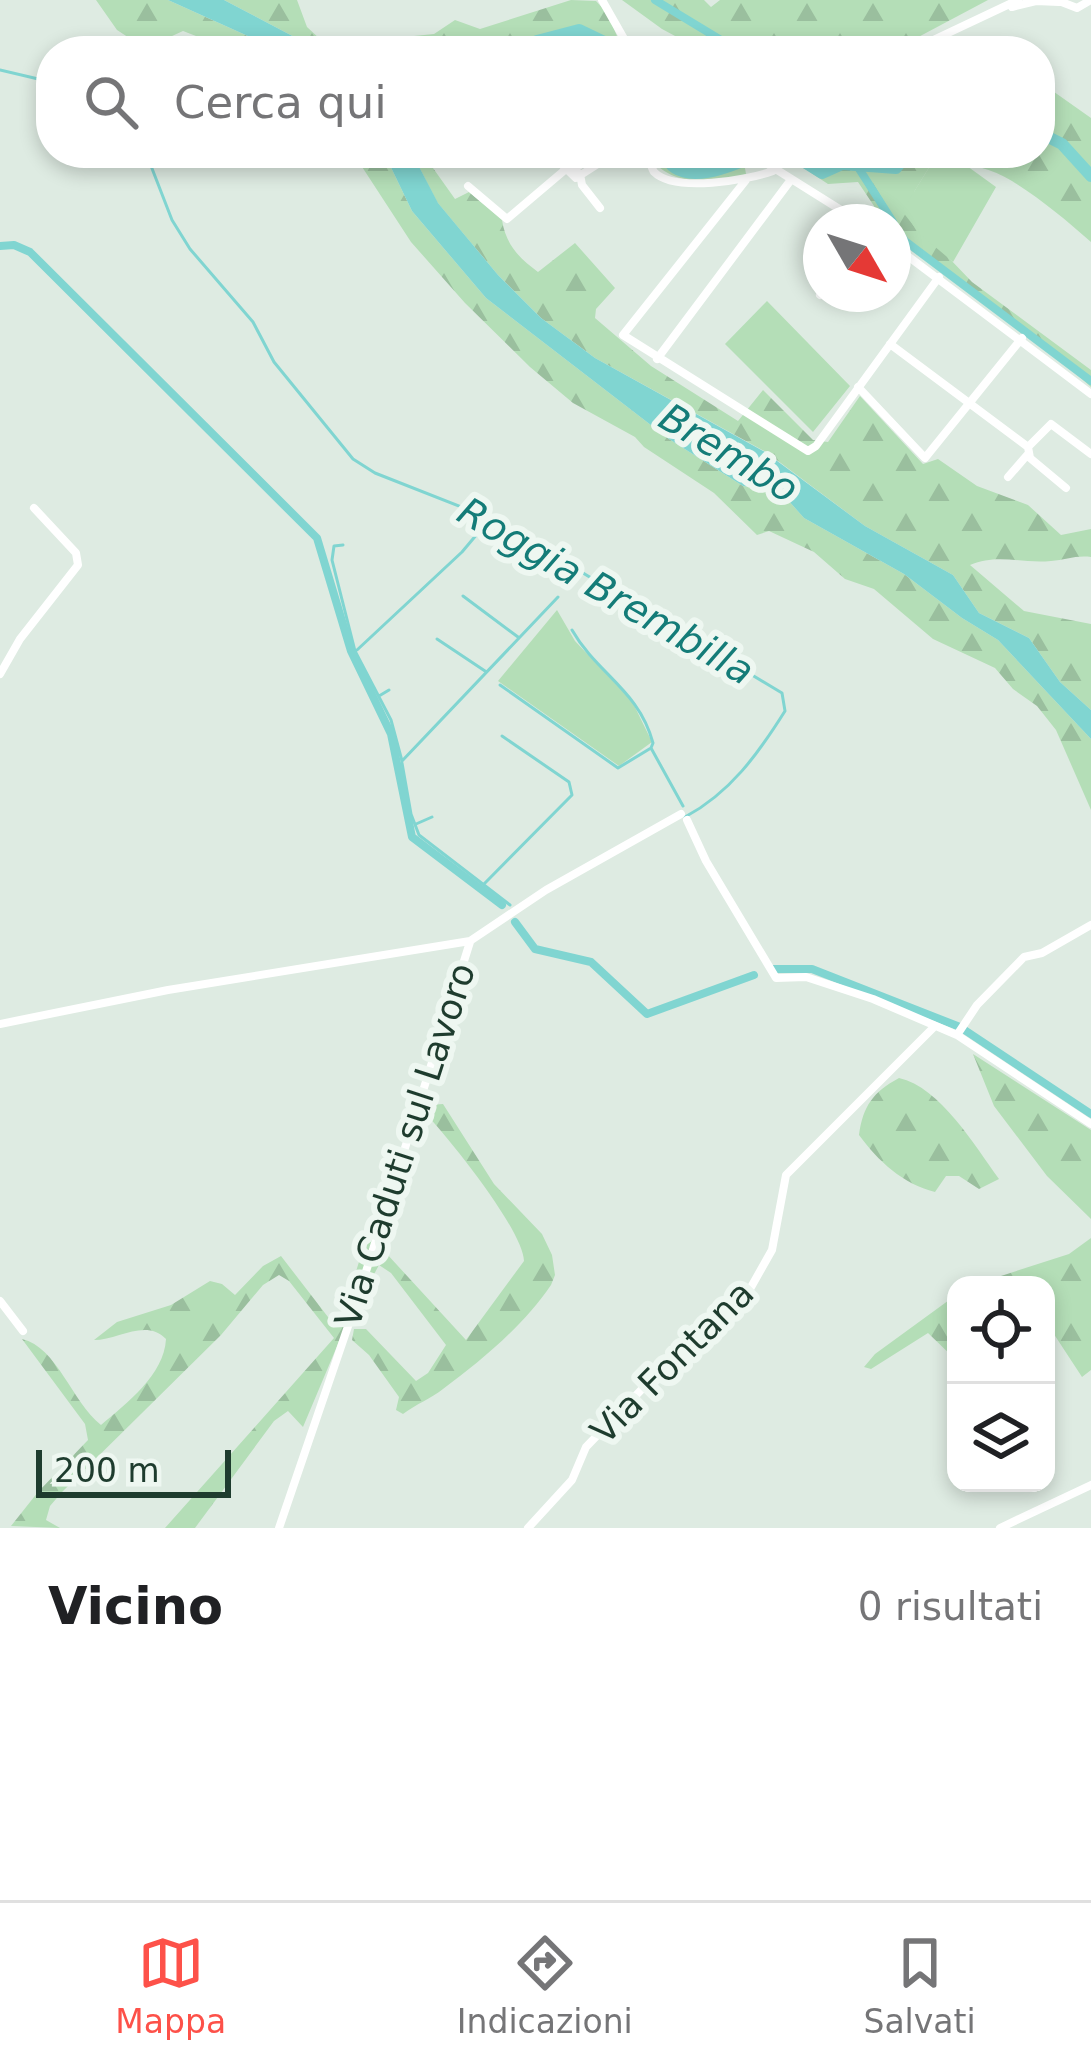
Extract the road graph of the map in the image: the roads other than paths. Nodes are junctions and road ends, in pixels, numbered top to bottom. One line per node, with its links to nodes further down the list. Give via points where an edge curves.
1 (602, 0): 6 (street)
2 (1018, 0): 5 (street)
3 (1091, 0): 4 (street, via 1076,8)
4 (1058, 1): 5 (street)
5 (976, 17): 7 (street)
6 (622, 36)
7 (939, 36)
8 (571, 168): 13 (street)
9 (578, 168): 13 (street)
10 (582, 168): 13 (street)
11 (651, 168): 15 (street, via 716,184)
12 (769, 168): 14 (street)
13 (575, 171): 17 (street, via 507,219); 19 (street)
14 (773, 171): 15 (street); 16 (street)
15 (746, 180): 24 (street, via 623,334)
16 (790, 182): 18 (street); 24 (street)
17 (468, 186)
18 (828, 204)
19 (600, 208)
20 (911, 258): 21 (street)
21 (939, 277): 22 (street); 23 (street)
22 (1022, 338): 26 (street); 27 (street)
23 (890, 344): 25 (street); 27 (street)
24 (657, 359): 25 (street, via 808,451)
25 (858, 387): 27 (street, via 925,458)
26 (1091, 394)
27 (970, 403): 28 (street)
28 (1028, 450): 29 (street, via 1051,424); 30 (street); 31 (street)
29 (1091, 454)
30 (1008, 477)
31 (1066, 488)
32 (34, 508): 33 (street, via 79,565)
33 (0, 674)
34 (1091, 925): 38 (street, via 1024,957)
35 (470, 941): 36 (street, Via Caduti sul Lavoro); 37 (street, via 546,890 684,817 776,978 806,977); 43 (street, Via Caduti sul Lavoro)
36 (0, 1024)
37 (935, 1026): 38 (street); 44 (street, Via Fontana, via 786,1175 772,1250 750,1289 586,1447 572,1480)
38 (958, 1034): 39 (street)
39 (1091, 1124)
40 (0, 1301): 41 (street)
41 (23, 1331)
42 (1091, 1485): 45 (street)
43 (279, 1528)
44 (528, 1528)
45 (1000, 1528)

